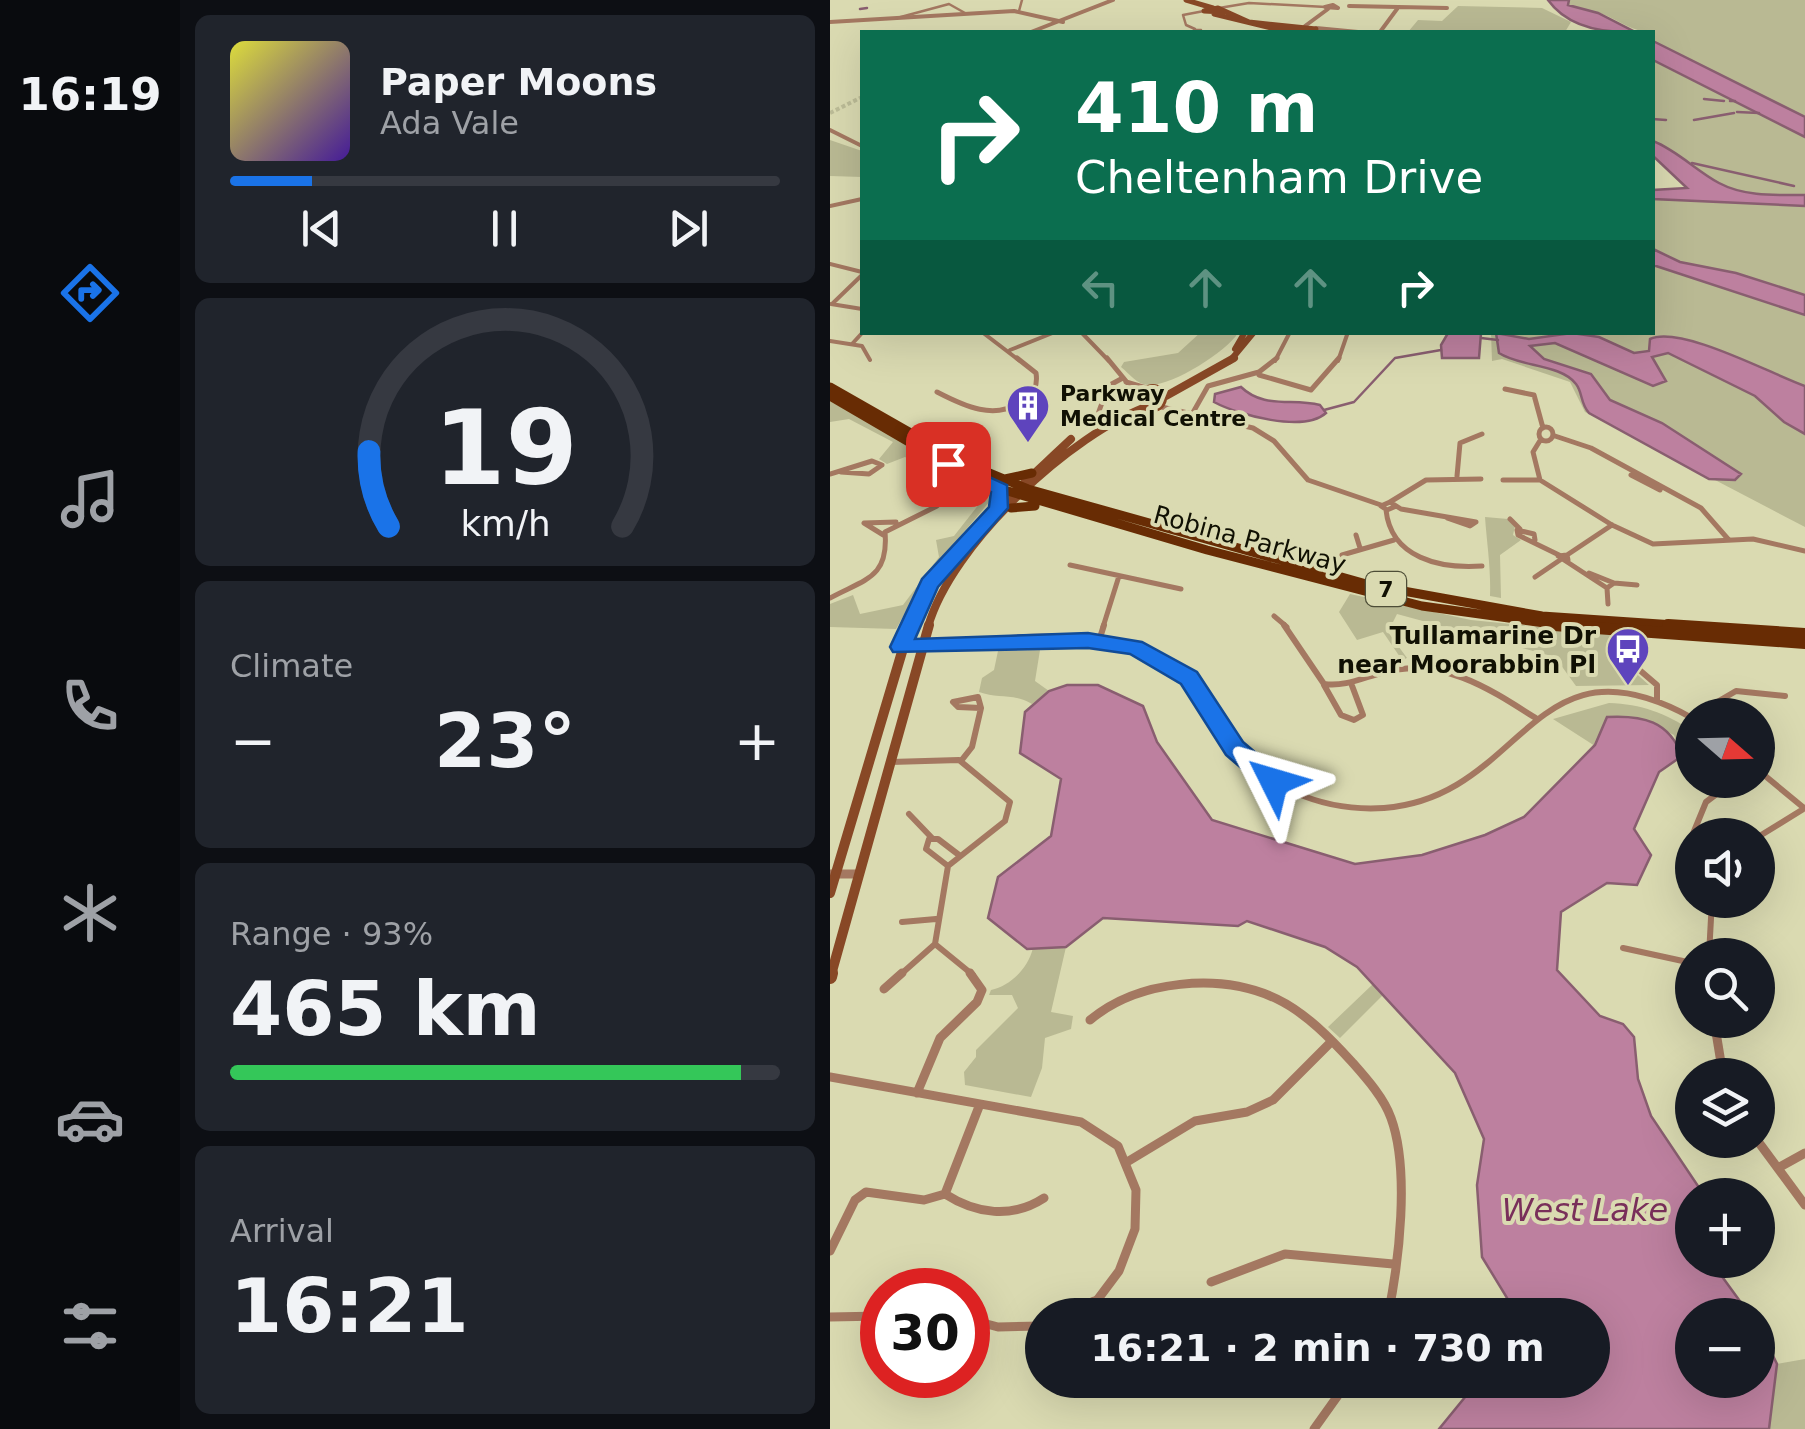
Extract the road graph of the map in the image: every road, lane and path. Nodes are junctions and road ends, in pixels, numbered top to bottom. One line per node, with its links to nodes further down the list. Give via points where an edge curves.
1 (1022, 0): 14 (street)
2 (1115, 0): 6 (street)
3 (1178, 0): 12 (main road)
4 (1186, 0): 12 (main road)
5 (1294, 1): 7 (street)
6 (1103, 4): 16 (street)
7 (1280, 4): 10 (street); 12 (street)
8 (1349, 6): 11 (street)
9 (1447, 8): 11 (street)
10 (1327, 9): 18 (street)
11 (1398, 9): 21 (street)
12 (1213, 11): 18 (main road); 20 (street, via 1184,15)
13 (965, 12): 14 (street); 15 (street); 15 (street, via 950,4)
14 (1019, 12): 16 (street)
15 (897, 19): 16 (street, via 1006,13); 17 (street)
16 (1054, 21): 19 (street)
17 (830, 22)
18 (1307, 29)
19 (1037, 30)
20 (1192, 30)
21 (1383, 30)
22 (830, 133): 23 (street)
23 (860, 146)
24 (860, 199): 25 (street)
25 (830, 206)
26 (830, 264): 27 (street)
27 (860, 273)
28 (860, 276): 29 (street)
29 (831, 304): 30 (street)
30 (860, 309)
31 (860, 335): 40 (street)
32 (986, 335): 41 (street)
33 (1048, 335): 41 (street)
34 (1084, 335): 44 (street)
35 (1243, 335): 47 (main road, via 1222,360)
36 (1252, 335): 50 (main road, via 1233,359)
37 (1289, 335): 43 (street)
38 (1347, 335): 43 (street, via 1337,363 1311,390)
39 (830, 341): 40 (street)
40 (852, 344): 42 (street, via 866,348)
41 (1009, 350): 48 (street, via 1038,378 1016,406 985,412)
42 (870, 360)
43 (1259, 375): 55 (street, via 1202,392)
44 (1123, 381): 47 (street); 51 (street); 54 (street, via 1108,386)
45 (830, 387): 67 (main road, Robina Parkway / 7)
46 (1504, 389): 56 (street, via 1534,395)
47 (1154, 390): 50 (main road); 51 (main road)
48 (937, 392)
49 (830, 396): 67 (main road, Robina Parkway / 7, via 958,470)
50 (1166, 397): 52 (main road); 53 (street)
51 (1139, 398): 52 (main road); 62 (main road, via 1065,442)
52 (1152, 405): 53 (street); 62 (main road, via 1070,447)
53 (1178, 411): 55 (street)
54 (1098, 414)
55 (1191, 416): 72 (street, via 1253,428 1274,440 1308,480)
56 (1543, 428): 58 (street); 59 (street, via 1536,433)
57 (1482, 434): 63 (street, via 1460,443)
58 (1555, 436): 59 (street); 81 (street, via 1591,448 1644,485 1708,512)
59 (1541, 439): 66 (street, via 1532,452)
60 (842, 472): 60 (street, via 869,474 882,465 872,461); 61 (street)
61 (830, 474)
62 (1036, 475): 67 (main road); 68 (main road); 69 (main road)
63 (1457, 476): 64 (street); 70 (street, via 1416,484)
64 (1482, 479)
65 (1502, 480): 66 (street)
66 (1540, 480): 78 (street)
67 (1001, 484): 68 (main road, Robina Parkway / 7); 73 (main road)
68 (1020, 491): 69 (main road, Robina Parkway / 7); 73 (main road); 74 (main road)
69 (1043, 499): 74 (main road); 97 (main road, Robina Parkway / 7, via 1425,598 1542,616); 99 (main road, Robina Parkway / 7, via 1422,606 1571,628)
70 (1392, 504): 72 (street); 75 (street)
71 (937, 506): 77 (street)
72 (1384, 507): 82 (street)
73 (999, 508): 101 (main road, via 930,584)
74 (1011, 508): 100 (main road, via 941,594)
75 (1448, 519)
76 (1510, 519): 86 (street, via 1518,535)
77 (898, 522): 80 (street); 80 (street, via 864,523)
78 (1612, 525): 81 (street, via 1666,546); 86 (street)
79 (1356, 535): 83 (street)
80 (884, 536): 94 (street, via 880,570)
81 (1728, 538): 84 (street)
82 (1394, 540): 83 (street); 88 (street, via 1426,560)
83 (1360, 548): 85 (street)
84 (1805, 551)
85 (1342, 555)
86 (1563, 557): 90 (street); 92 (street)
87 (1070, 565): 89 (street)
88 (1482, 566)
89 (1119, 576): 93 (street); 98 (street)
90 (1535, 577)
91 (1638, 585): 92 (street)
92 (1610, 586): 95 (street)
93 (1180, 589)
94 (830, 598)
95 (1608, 604)
96 (1274, 616): 104 (street)
97 (1802, 632)
98 (1099, 641): 100 (street); 110 (street, via 1135,648 1179,670 1254,769 1303,796 1340,806 1394,807 1440,795 1470,780)
99 (1805, 644)
100 (920, 646): 101 (street); 112 (main road)
101 (901, 647): 120 (main road)
102 (1636, 668): 107 (street, via 1657,685)
103 (1351, 683): 104 (street); 104 (street, via 1364,708 1354,720 1341,715); 110 (street, via 1394,670 1444,667)
104 (1324, 684)
105 (1784, 696): 106 (street, via 1736,691)
106 (1724, 698)
107 (1656, 700): 109 (street); 110 (street, via 1623,692 1584,694)
108 (980, 708): 111 (street, via 972,746)
109 (1675, 709)
110 (1537, 719)
111 (961, 761): 112 (street); 118 (street, via 1006,795 1010,808 1002,824)
112 (888, 762): 121 (main road)
113 (1775, 784): 114 (street)
114 (1805, 808): 116 (street)
115 (909, 814): 117 (street)
116 (1775, 827)
117 (932, 838): 118 (street); 119 (street, via 926,849)
118 (959, 855): 119 (street)
119 (948, 866): 123 (street)
120 (833, 874): 121 (street); 122 (main road)
121 (858, 874): 128 (main road)
122 (830, 893)
123 (936, 919): 124 (street); 125 (street)
124 (902, 922)
125 (935, 944): 129 (street); 133 (street, via 982,990 940,1038)
126 (1623, 948): 127 (street)
127 (1675, 959)
128 (830, 977)
129 (884, 989)
130 (1090, 1020): 131 (street, via 1124,993 1145,987 1237,989 1289,1005)
131 (1330, 1043): 137 (street, via 1273,1100 1195,1122); 143 (street, via 1377,1092 1394,1128)
132 (830, 1078): 133 (street)
133 (917, 1094): 134 (street)
134 (980, 1104): 137 (street, via 1081,1122 1118,1146); 139 (street)
135 (1805, 1153): 138 (street)
136 (1770, 1158): 138 (street)
137 (1127, 1162): 145 (street, via 1136,1190 1136,1229)
138 (1778, 1168): 141 (street)
139 (945, 1194): 140 (street, via 958,1204 1016,1214); 142 (street, via 924,1200 866,1192)
140 (1044, 1198)
141 (1805, 1205)
142 (830, 1251)
143 (1393, 1264): 144 (street, via 1286,1254); 146 (street)
144 (1211, 1282)
145 (1098, 1298)
146 (1390, 1298)
147 (860, 1316): 148 (street)
148 (830, 1317)
149 (990, 1324): 150 (street)
150 (1025, 1326)
151 (1336, 1398): 152 (street)
152 (1314, 1429)

